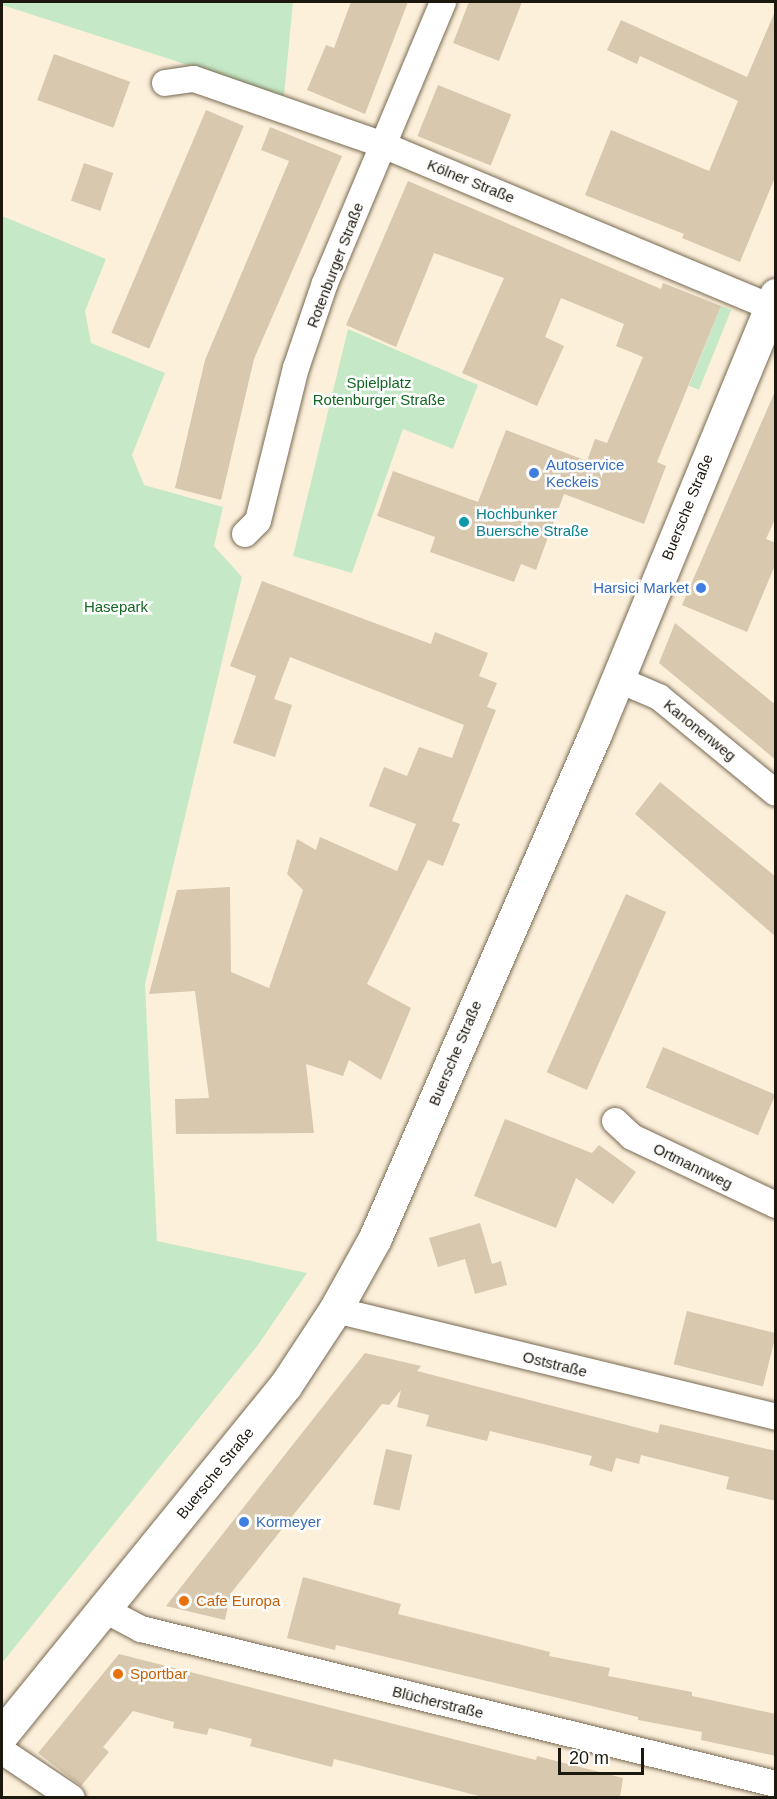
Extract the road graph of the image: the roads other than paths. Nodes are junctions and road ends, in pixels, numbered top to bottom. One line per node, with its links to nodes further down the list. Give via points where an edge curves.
1 (443, 2): 3 (street, Rotenburger Straße)
2 (165, 83): 3 (street, Kölner Straße, via 194,79)
3 (383, 145): 4 (street, Kölner Straße); 5 (street, Rotenburger Straße, via 325,283 296,368 258,521)
4 (773, 301): 6 (main road, Buersche Straße)
5 (245, 534)
6 (617, 679): 7 (street, Kanonenweg, via 659,697); 10 (main road, Buersche Straße, via 380,1228)
7 (776, 793)
8 (615, 1121): 9 (street, Ortmannweg, via 632,1137)
9 (776, 1205)
10 (335, 1310): 11 (street, Oststraße); 12 (main road, Buersche Straße, via 285,1386)
11 (776, 1417)
12 (105, 1610): 13 (main road, Buersche Straße); 15 (street, Blücherstraße, via 141,1629)
13 (2, 1734)
14 (2, 1751): 16 (street)
15 (776, 1784)
16 (72, 1797)

